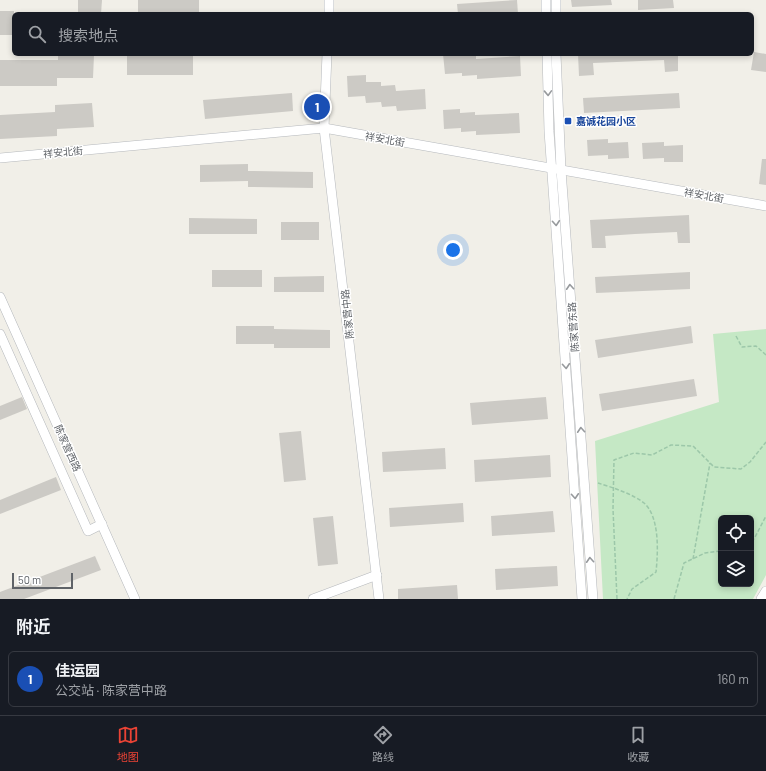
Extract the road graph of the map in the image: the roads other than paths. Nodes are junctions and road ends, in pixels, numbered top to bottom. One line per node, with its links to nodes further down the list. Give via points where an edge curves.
1 (329, 0): 4 (street)
2 (546, 0): 5 (street)
3 (556, 0): 6 (street)
4 (329, 12)
5 (546, 12)
6 (556, 12)
7 (327, 56): 10 (street, 陈家营中路)
8 (547, 56): 12 (street, 陈家营东路, one-way to 12)
9 (556, 56): 12 (street, 陈家营东路)
10 (324, 128): 11 (street, 祥安北街); 12 (street, 祥安北街); 17 (street, 陈家营中路)
11 (0, 158)
12 (557, 170): 13 (street, 祥安北街); 22 (street, 陈家营东路, one-way to 22); 23 (street, 陈家营东路, one-way to 12)
13 (766, 206)
14 (0, 297): 16 (street, 陈家营西路)
15 (0, 334): 16 (street, via 88,531)
16 (102, 524): 19 (street, 陈家营西路)
17 (377, 574): 20 (street); 21 (street, 陈家营中路)
18 (766, 591): 24 (street)
19 (135, 599)
20 (313, 599)
21 (379, 599)
22 (582, 599)
23 (593, 599)
24 (761, 599)

